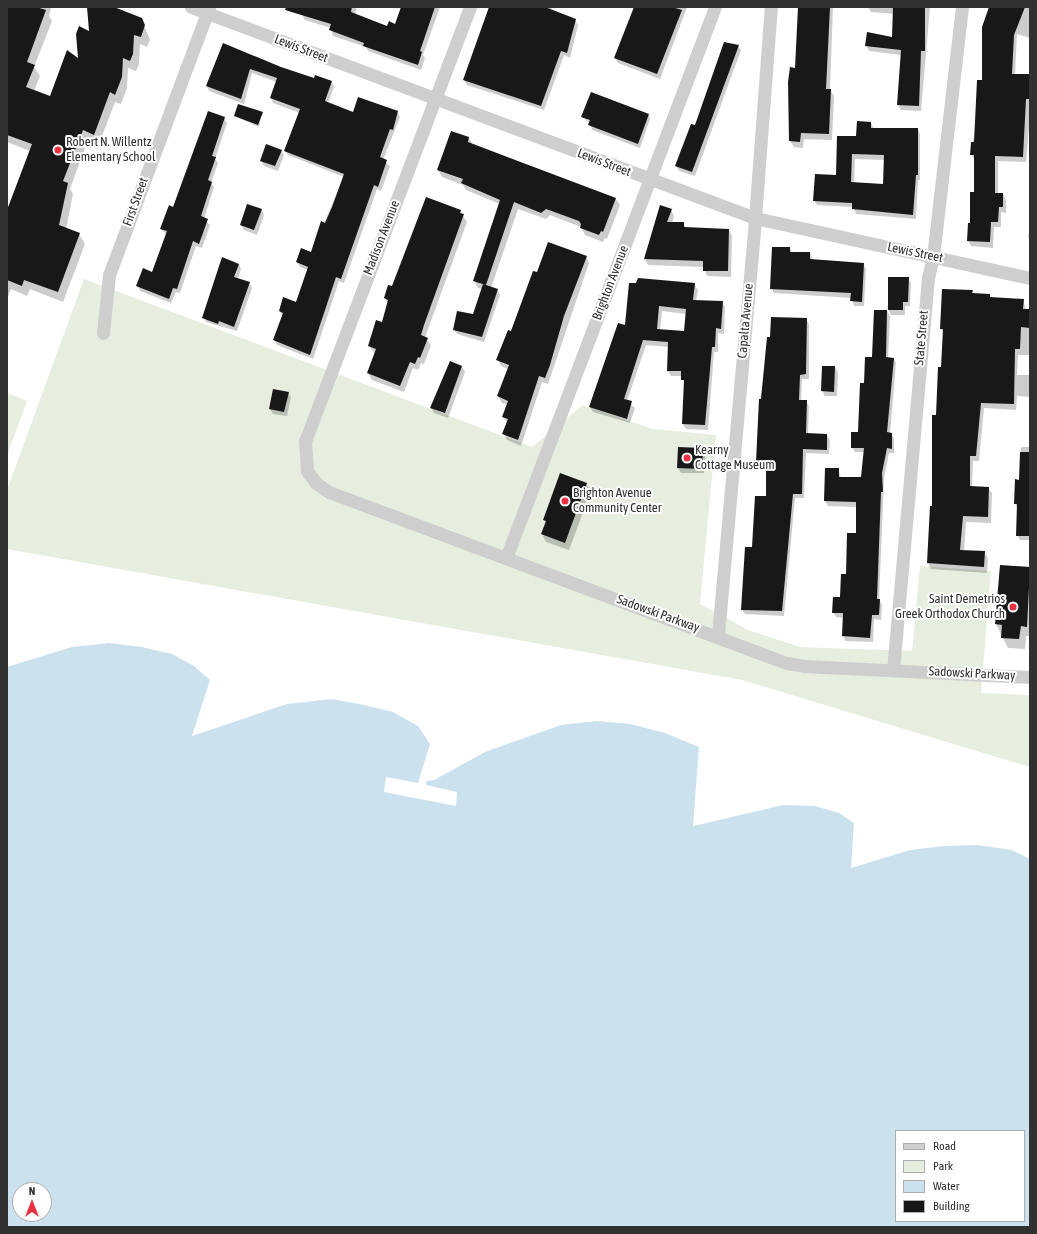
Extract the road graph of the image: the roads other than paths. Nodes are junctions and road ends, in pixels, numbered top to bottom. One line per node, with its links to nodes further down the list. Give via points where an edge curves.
1 (191, 7): 6 (street, Lewis Street)
2 (470, 7): 7 (street, Madison Avenue)
3 (715, 7): 8 (street, Brighton Avenue)
4 (771, 7): 9 (street, Capalta Avenue)
5 (962, 7): 10 (street, State Street)
6 (208, 10): 7 (street, Lewis Street); 12 (street, First Street, via 109,275)
7 (435, 99): 8 (street, Lewis Street); 13 (street, Madison Avenue, via 305,441)
8 (650, 180): 9 (street, Lewis Street); 14 (street, Brighton Avenue)
9 (756, 218): 10 (street, Lewis Street); 15 (street, Capalta Avenue)
10 (933, 257): 11 (street, Lewis Street); 16 (street, State Street, via 928,278)
11 (1030, 278)
12 (103, 333)
13 (307, 471): 14 (street, Sadowski Parkway, via 316,483 329,492)
14 (506, 558): 15 (street, Sadowski Parkway)
15 (718, 635): 16 (street, Sadowski Parkway, via 804,666)
16 (893, 670): 17 (street, Sadowski Parkway)
17 (1030, 676)

